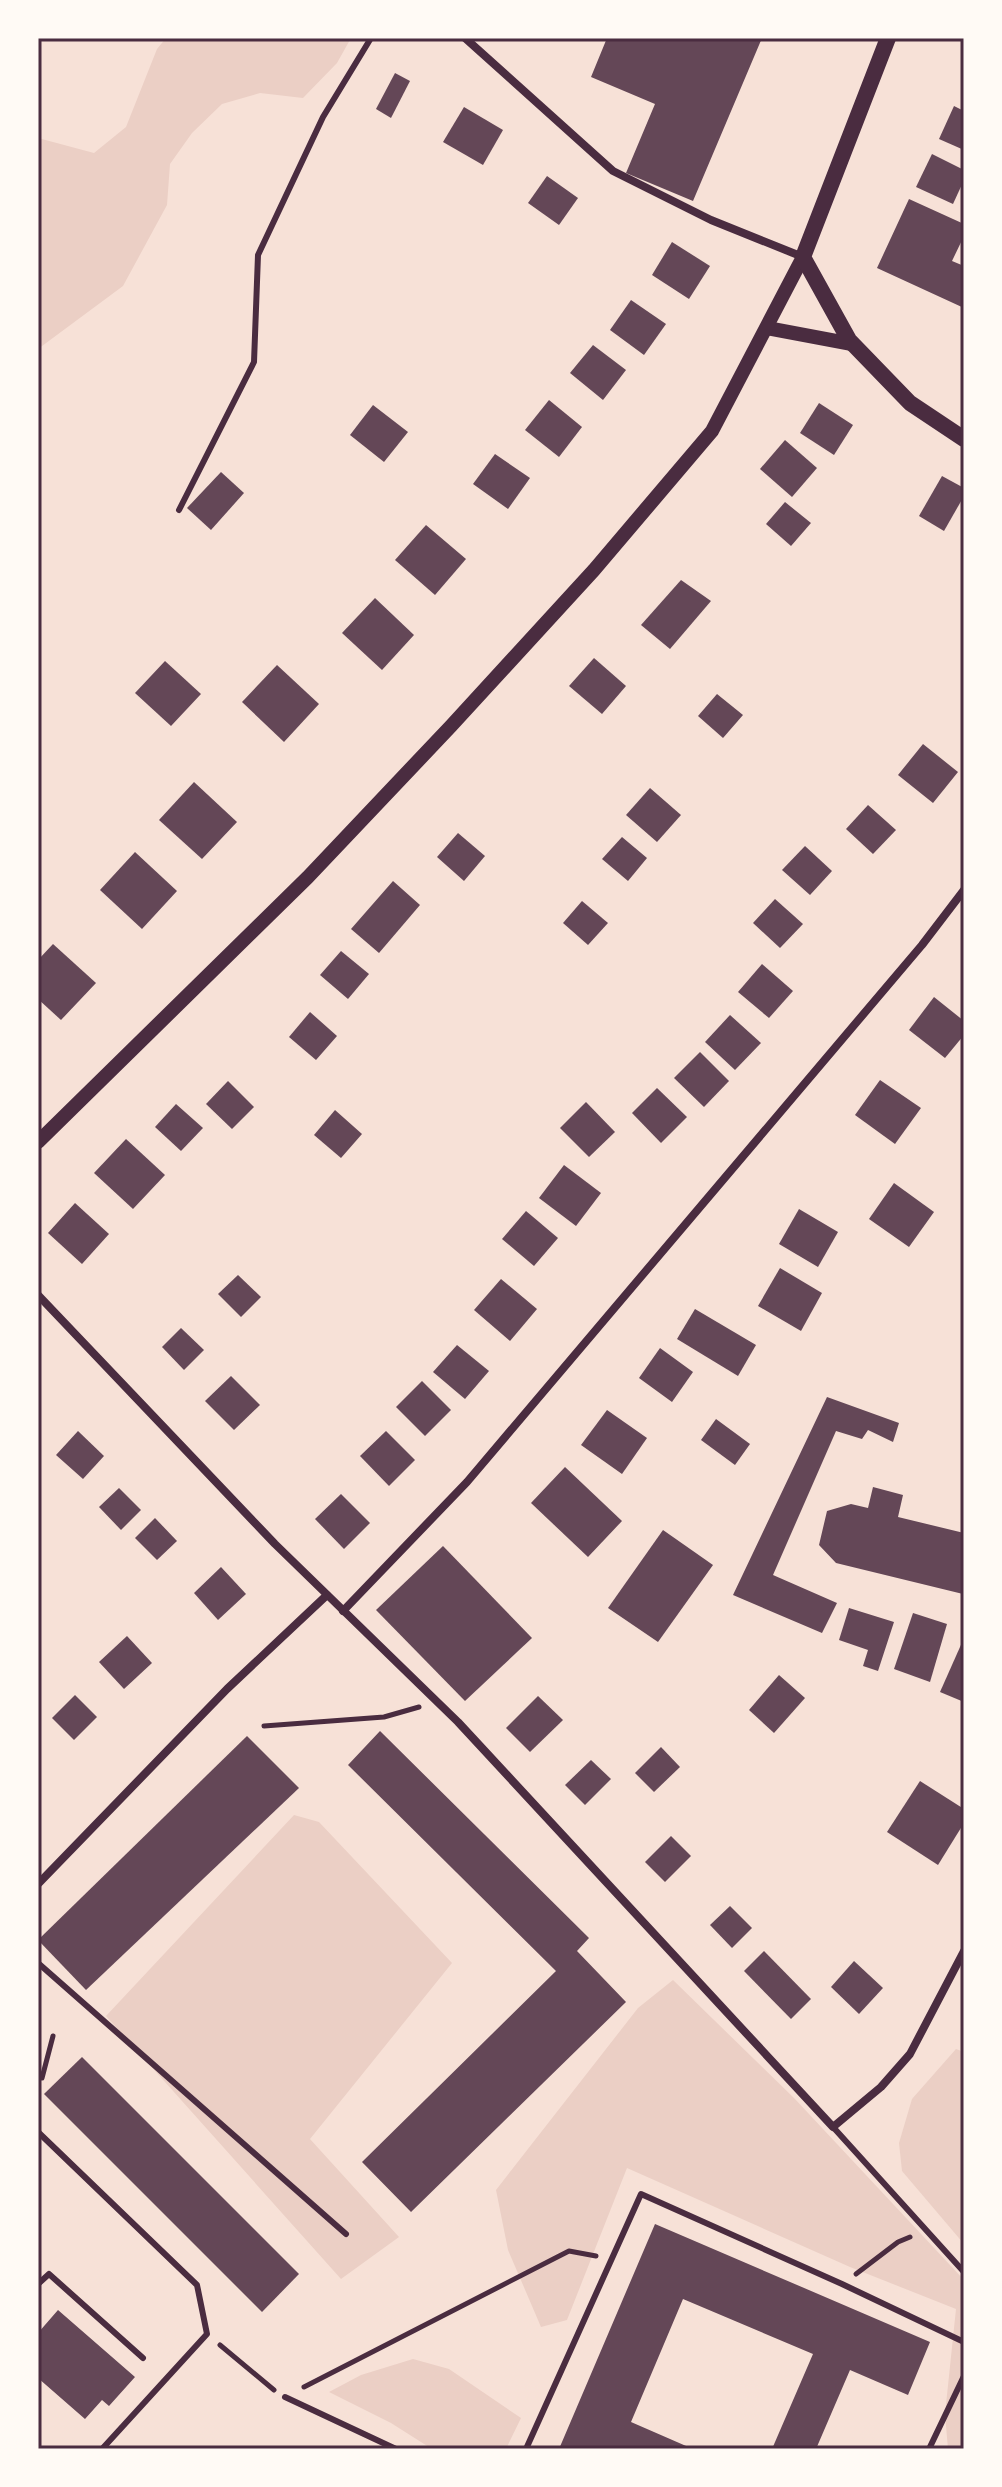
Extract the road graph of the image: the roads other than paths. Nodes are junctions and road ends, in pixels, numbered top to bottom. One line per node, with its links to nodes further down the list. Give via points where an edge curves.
1 (371, 38): 8 (lane, via 323,117 258,255 254,362)
2 (465, 38): 4 (street, via 613,171 711,220)
3 (888, 38): 4 (main road)
4 (803, 257): 5 (street); 6 (main road)
5 (767, 328): 6 (street); 10 (street, via 712,431 594,570 308,877)
6 (852, 344): 7 (main road, via 910,403)
7 (964, 439)
8 (179, 510)
9 (964, 890): 13 (street, via 467,1482)
10 (38, 1142)
11 (38, 1295): 12 (street)
12 (327, 1595): 13 (street); 14 (street, via 227,1689)
13 (343, 1611): 17 (street, via 468,1732)
14 (38, 1884)
15 (964, 1951): 17 (street, via 910,2054)
16 (38, 1963): 19 (lane)
17 (833, 2127): 20 (lane)
18 (38, 2132): 26 (lane, via 197,2285 207,2334)
19 (346, 2234)
20 (964, 2272)
21 (38, 2284): 23 (lane, via 49,2274)
22 (964, 2342): 28 (lane, via 641,2194)
23 (143, 2358)
24 (964, 2376): 29 (lane)
25 (285, 2397): 27 (lane)
26 (102, 2449)
27 (396, 2449)
28 (526, 2449)
29 (929, 2449)

